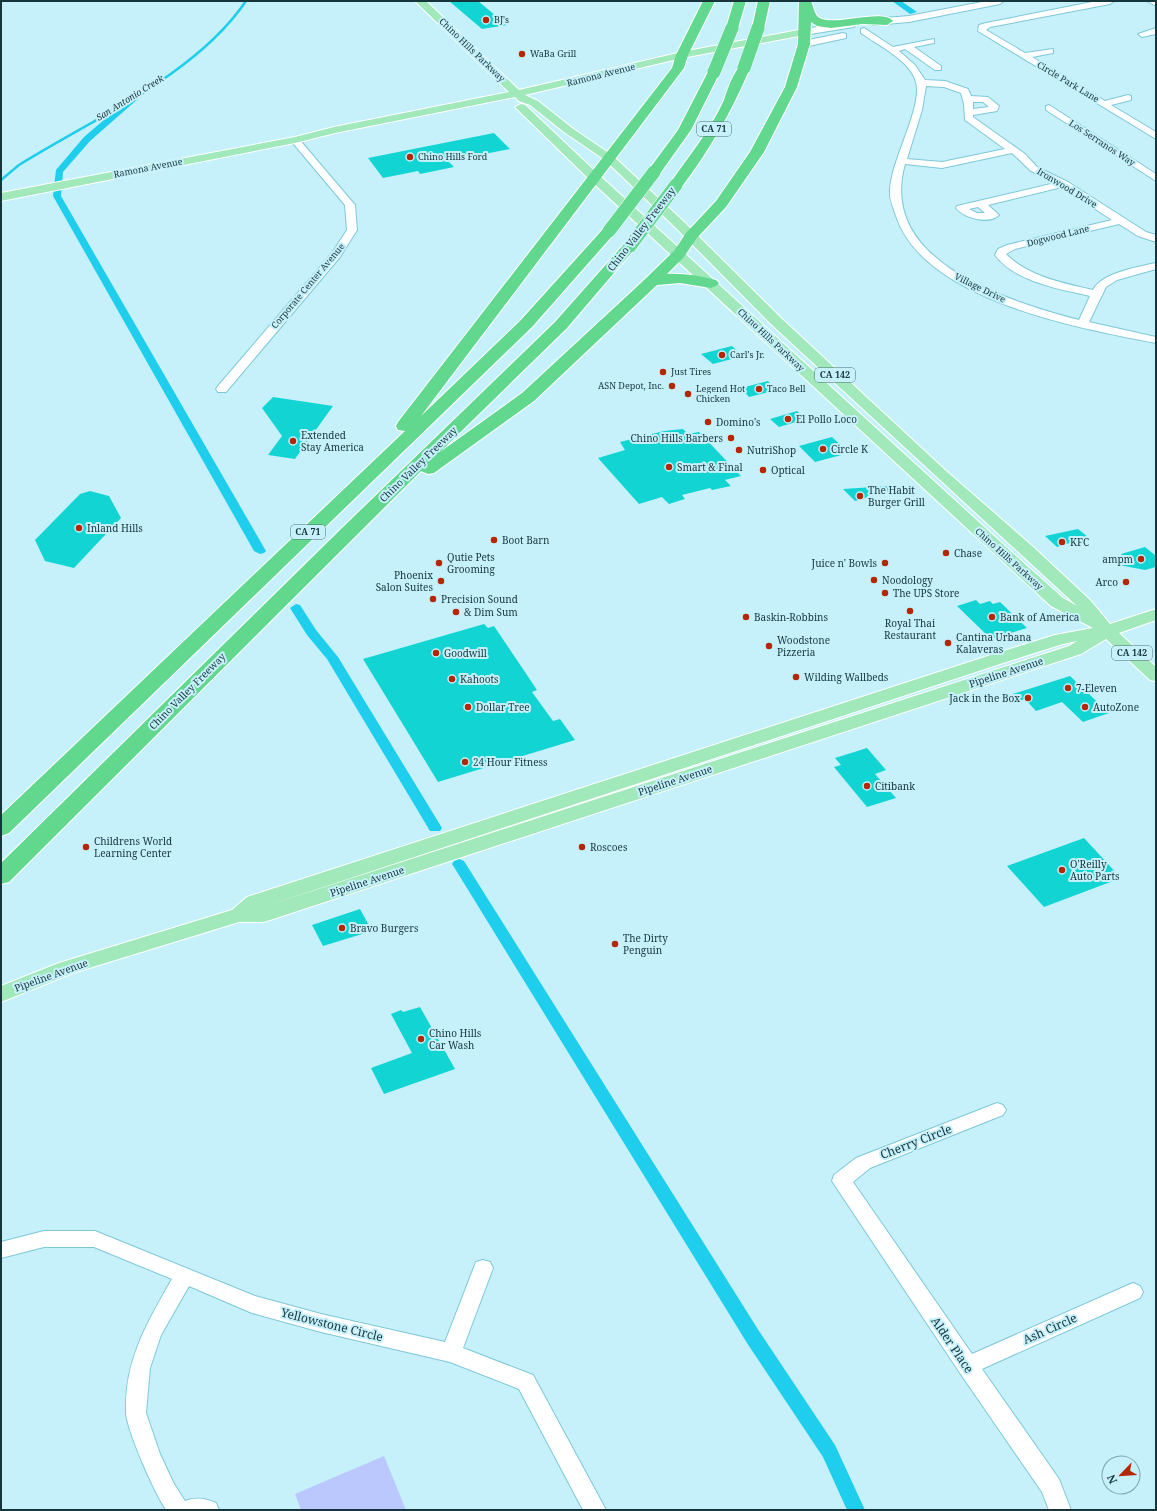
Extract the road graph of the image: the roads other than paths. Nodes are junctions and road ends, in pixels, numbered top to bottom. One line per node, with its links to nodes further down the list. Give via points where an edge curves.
1 (420, 1): 32 (main road, Chino Hills Parkway)
2 (709, 1): 24 (highway)
3 (740, 1): 28 (highway, CA 71, bridge, via 732,28)
4 (764, 1): 26 (highway, Chino Valley Freeway / CA 71, bridge, via 758,28)
5 (805, 1): 13 (highway, via 812,18 821,23); 17 (highway)
6 (959, 1): 11 (street)
7 (1000, 1): 11 (street, Ramona Avenue)
8 (1110, 1): 25 (street, Circle Park Lane, via 982,27 982,31)
9 (1151, 1): 10 (street)
10 (1156, 3)
11 (969, 7): 12 (street, Ramona Avenue)
12 (909, 19): 13 (street, Ramona Avenue); 14 (street, Ramona Avenue)
13 (887, 21): 17 (street, Ramona Avenue)
14 (864, 31): 17 (street, Ramona Avenue); 21 (street)
15 (1156, 31): 16 (street)
16 (1142, 34)
17 (804, 38): 19 (main road, Ramona Avenue); 24 (main road, Ramona Avenue); 49 (highway, via 791,87 757,152 721,204)
18 (931, 41): 20 (street)
19 (790, 46)
20 (906, 46): 21 (street); 30 (street)
21 (891, 50): 31 (street, via 908,62)
22 (1050, 51): 25 (street)
23 (761, 52): 26 (main road)
24 (682, 55): 29 (highway); 32 (main road, Ramona Avenue)
25 (1025, 56): 35 (street, Circle Park Lane)
26 (738, 61): 28 (main road); 60 (highway, Chino Valley Freeway / CA 71, bridge, via 727,107 700,154 630,246 561,325)
27 (693, 65): 29 (main road, Ramona Avenue)
28 (711, 67): 59 (highway, CA 71, bridge, via 684,130 609,231 526,324)
29 (678, 68): 32 (main road, Ramona Avenue); 41 (highway)
30 (938, 68)
31 (922, 83): 34 (street, via 945,84 965,91); 42 (street, Village Drive, via 921,97)
32 (520, 96): 39 (main road, Ramona Avenue, via 334,130); 41 (main road, Chino Hills Parkway, via 534,103); 43 (main road, Chino Hills Parkway, via 520,106)
33 (1128, 98): 35 (street)
34 (967, 99): 37 (street); 37 (street, via 984,99 994,106 994,109)
35 (1104, 104): 38 (street, Circle Park Lane)
36 (1049, 108): 44 (street, Los Serranos Way)
37 (968, 114): 40 (street, Ironwood Drive, via 968,118)
38 (1156, 136)
39 (295, 140): 46 (main road, Ramona Avenue); 58 (street, Corporate Center Avenue, via 350,205 352,230 336,255)
40 (1013, 150): 42 (street, via 942,165); 45 (street, Ironwood Drive, via 1034,169)
41 (609, 158): 43 (highway); 49 (main road, Chino Hills Parkway / CA 142)
42 (902, 161): 56 (street, Village Drive, via 895,196 900,218 919,247 958,279 985,292 1022,308)
43 (595, 178): 51 (main road, Chino Hills Parkway / CA 142); 59 (highway)
44 (1156, 178)
45 (1064, 184): 47 (street); 48 (street, Ironwood Drive)
46 (1, 197)
47 (981, 204)
48 (1119, 221): 50 (street, Ironwood Drive); 55 (street, Dogwood Lane, via 1011,247 1002,251 1000,255 1006,262 1050,283)
49 (691, 236): 51 (highway); 62 (main road, Chino Hills Parkway / CA 142, via 777,322 1084,604)
50 (1156, 239)
51 (679, 254): 53 (highway); 54 (main road, Chino Hills Parkway / CA 142)
52 (1156, 266): 55 (street, via 1112,278 1101,285)
53 (650, 282): 54 (highway, via 674,278 698,279); 60 (highway, via 528,396)
54 (711, 284): 62 (main road, Chino Hills Parkway / CA 142, via 1057,602)
55 (1097, 294): 56 (street)
56 (1082, 325): 57 (street, Village Drive)
57 (1156, 340)
58 (222, 389)
59 (363, 479): 64 (highway, CA 71)
60 (368, 513): 65 (highway, Chino Valley Freeway / CA 71)
61 (1156, 614): 62 (main road, Pipeline Avenue)
62 (1107, 631): 63 (main road, Chino Hills Parkway / CA 142); 66 (main road, Pipeline Avenue, via 1075,650 430,852 254,902 239,915 66,968)
63 (1156, 676)
64 (1, 828)
65 (1, 876)
66 (1, 994)
67 (997, 1110): 68 (street, Cherry Circle, via 863,1162)
68 (841, 1182): 74 (street, Alder Place)
69 (1, 1250): 71 (street, Yellowstone Circle, via 44,1239 95,1239)
70 (483, 1268): 73 (street)
71 (185, 1275): 73 (street, Yellowstone Circle, via 252,1304); 76 (street, via 152,1332 140,1368 136,1413 152,1461 166,1491)
72 (1133, 1292): 74 (street, Ash Circle)
73 (451, 1353): 75 (street, Yellowstone Circle, via 526,1382)
74 (967, 1366): 79 (street, Alder Place, via 1051,1486)
75 (591, 1509)
76 (179, 1510)
77 (189, 1510): 78 (street)
78 (208, 1510)
79 (1060, 1510)

